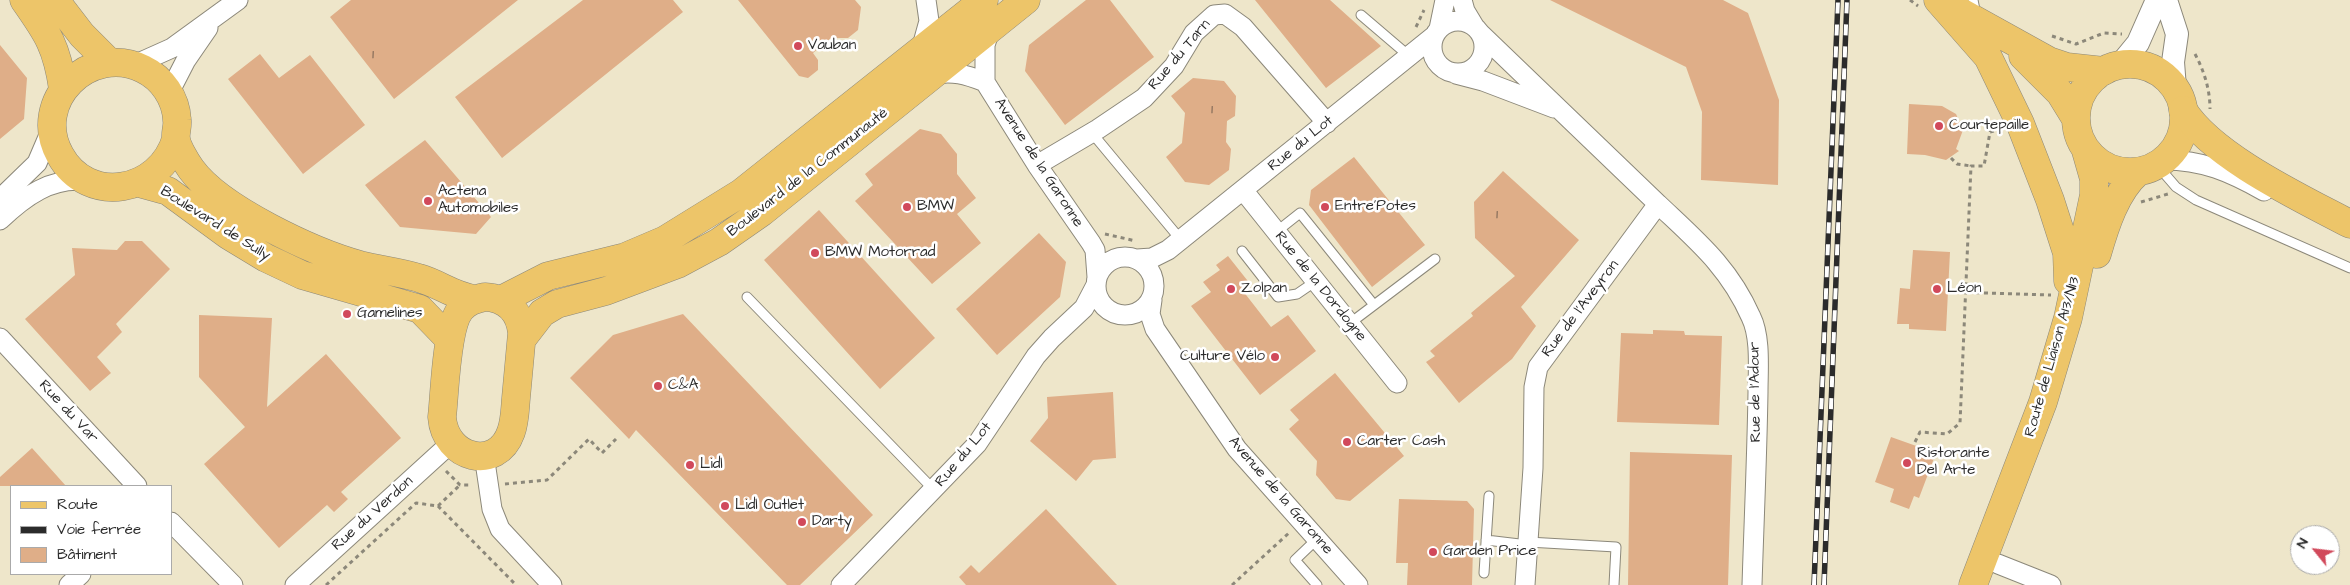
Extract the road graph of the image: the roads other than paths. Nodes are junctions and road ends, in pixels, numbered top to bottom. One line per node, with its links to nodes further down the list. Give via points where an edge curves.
1 (24, 0): 25 (main road, via 55,48)
2 (55, 0): 20 (main road, Boulevard de Sully, via 82,35)
3 (238, 0): 14 (street)
4 (926, 0): 18 (street, via 929,21)
5 (984, 0): 18 (main road, Boulevard de la Communauté)
6 (1026, 0): 15 (main road, Boulevard de la Communauté)
7 (1445, 0): 17 (street)
8 (1462, 0): 16 (street, via 1469,19)
9 (1938, 0): 13 (main road); 59 (main road, via 1988,57 2020,124 2050,200 2067,253)
10 (2157, 0): 21 (street, via 2133,52)
11 (2166, 0): 27 (street, via 2177,34 2185,45 2173,62)
12 (1361, 15): 19 (lane)
13 (1982, 18): 21 (main road, via 2060,65); 29 (main road, via 2050,82)
14 (214, 19): 20 (street, via 172,48); 26 (street, via 186,60)
15 (991, 27): 23 (main road, Boulevard de la Communauté); 24 (street, via 985,45)
16 (1478, 30): 17 (street, via 1466,22 1455,20); 22 (street, via 1484,51 1480,62 1470,71); 28 (street)
17 (1436, 32): 19 (street, Rue du Lot); 22 (street, via 1432,55)
18 (921, 50): 56 (main road, Boulevard de la Communauté, via 741,193 664,240 626,257 548,276)
19 (1403, 61): 22 (street); 30 (street, Rue du Lot)
20 (121, 64): 25 (main road, Boulevard de Sully, via 83,71); 26 (main road, Boulevard de Sully, via 152,74)
21 (2112, 68): 27 (main road, via 2132,64 2148,68 2163,76); 29 (main road, via 2092,80 2083,92)
22 (1448, 70): 28 (street)
23 (932, 75): 24 (street, via 962,74); 65 (main road, Boulevard de la Communauté, via 762,212 719,242 649,276 557,304 542,314)
24 (985, 82): 35 (street, Avenue de la Garonne)
25 (63, 89): 31 (main road, Boulevard de Sully, via 54,110)
26 (169, 93): 33 (main road, Boulevard de Sully, via 177,119)
27 (2179, 99): 36 (main road, via 2183,123 2179,140); 43 (main road, via 2196,128 2229,154)
28 (1565, 112): 41 (street)
29 (2076, 119): 34 (main road)
30 (1327, 123): 32 (street, Rue du Tarn, via 1243,27 1226,14 1214,15 1194,33 1174,66 1144,98); 39 (street, Rue du Lot)
31 (52, 128): 37 (main road, Boulevard de Sully, via 63,160); 40 (street, via 36,163)
32 (1092, 132): 35 (street, Rue du Tarn); 47 (lane)
33 (176, 139): 38 (main road, Boulevard de Sully, via 165,163); 56 (main road, Boulevard de Sully, via 193,172 264,226 326,254 421,278 450,293)
34 (2086, 151): 36 (main road, via 2112,170); 59 (main road, Route de Liaison A13/N13, via 2094,178 2094,195)
35 (1037, 165): 46 (street, Avenue de la Garonne)
36 (2153, 166): 45 (street, via 2197,162 2220,169); 51 (lane, via 2196,200); 78 (main road, Route de Liaison A13/N13, via 2124,188 2104,230 2065,386)
37 (87, 181): 38 (main road, Boulevard de Sully, via 113,187); 42 (street, via 66,181 38,190)
38 (139, 183): 66 (main road, Boulevard de Sully, via 168,191 228,235 302,275 420,309)
39 (1243, 190): 44 (street, Rue de la Dordogne); 47 (street, Rue du Lot)
40 (0, 199)
41 (1658, 204): 76 (street, Rue de l'Aveyron, via 1538,367 1534,387); 89 (street, Rue de l'Adour, via 1708,251 1730,277 1753,319 1758,353 1758,392)
42 (0, 220)
43 (2350, 224)
44 (1276, 232): 54 (street, Rue de la Dordogne); 58 (lane, via 1300,213)
45 (2350, 238)
46 (1092, 243): 49 (street); 53 (street, via 1097,258)
47 (1175, 245): 49 (street, via 1152,258); 52 (street, via 1160,262)
48 (1242, 251): 54 (lane, via 1278,297 1297,294)
49 (1128, 258): 52 (street, via 1148,267); 53 (street, via 1108,262)
50 (1435, 259): 58 (lane)
51 (2350, 268)
52 (1154, 278): 57 (street)
53 (1097, 281): 60 (street, via 1100,302); 61 (street, Rue du Lot, via 1090,300)
54 (1316, 281): 62 (street, Rue de la Dordogne)
55 (747, 297): 71 (lane)
56 (488, 299): 65 (main road, via 513,309 520,320); 66 (main road, Boulevard de la Communauté, via 465,305 457,314)
57 (1152, 300): 60 (street, via 1139,312); 63 (street, via 1150,314)
58 (1374, 305): 62 (lane)
59 (2059, 311): 90 (main road, Route de Liaison A13/N13, via 2043,402)
60 (1120, 314): 61 (street, via 1094,311); 63 (street, via 1144,321)
61 (1076, 317): 71 (street, Rue du Lot, via 1036,356 977,444)
62 (1350, 324): 67 (street, Rue de la Dordogne)
63 (1155, 329): 74 (street, Avenue de la Garonne, via 1238,449)
64 (0, 338): 70 (street, Rue du Var)
65 (522, 339): 69 (main road, via 511,432 501,448)
66 (450, 340): 68 (main road, Boulevard de la Communauté, via 442,417 443,428)
67 (1396, 383)
68 (451, 444): 69 (main road, via 465,454); 82 (street, Rue du Verdon)
69 (484, 455): 83 (street, via 490,501 500,530)
70 (136, 485)
71 (934, 490): 84 (street, Rue du Lot)
72 (1489, 496): 75 (lane)
73 (172, 523): 81 (street)
74 (1317, 539): 85 (lane, via 1295,560); 86 (street, Avenue de la Garonne)
75 (1486, 540): 76 (lane); 77 (lane)
76 (1528, 544): 87 (street, Rue de l'Aveyron); 88 (lane, via 1616,547)
77 (1484, 574)
78 (1994, 574): 91 (street)
79 (80, 575): 80 (street)
80 (69, 585)
81 (233, 585)
82 (295, 585)
83 (552, 585)
84 (841, 585)
85 (1317, 585)
86 (1358, 585)
87 (1525, 585)
88 (1614, 585)
89 (1752, 585)
90 (1973, 585)
91 (2051, 585)

